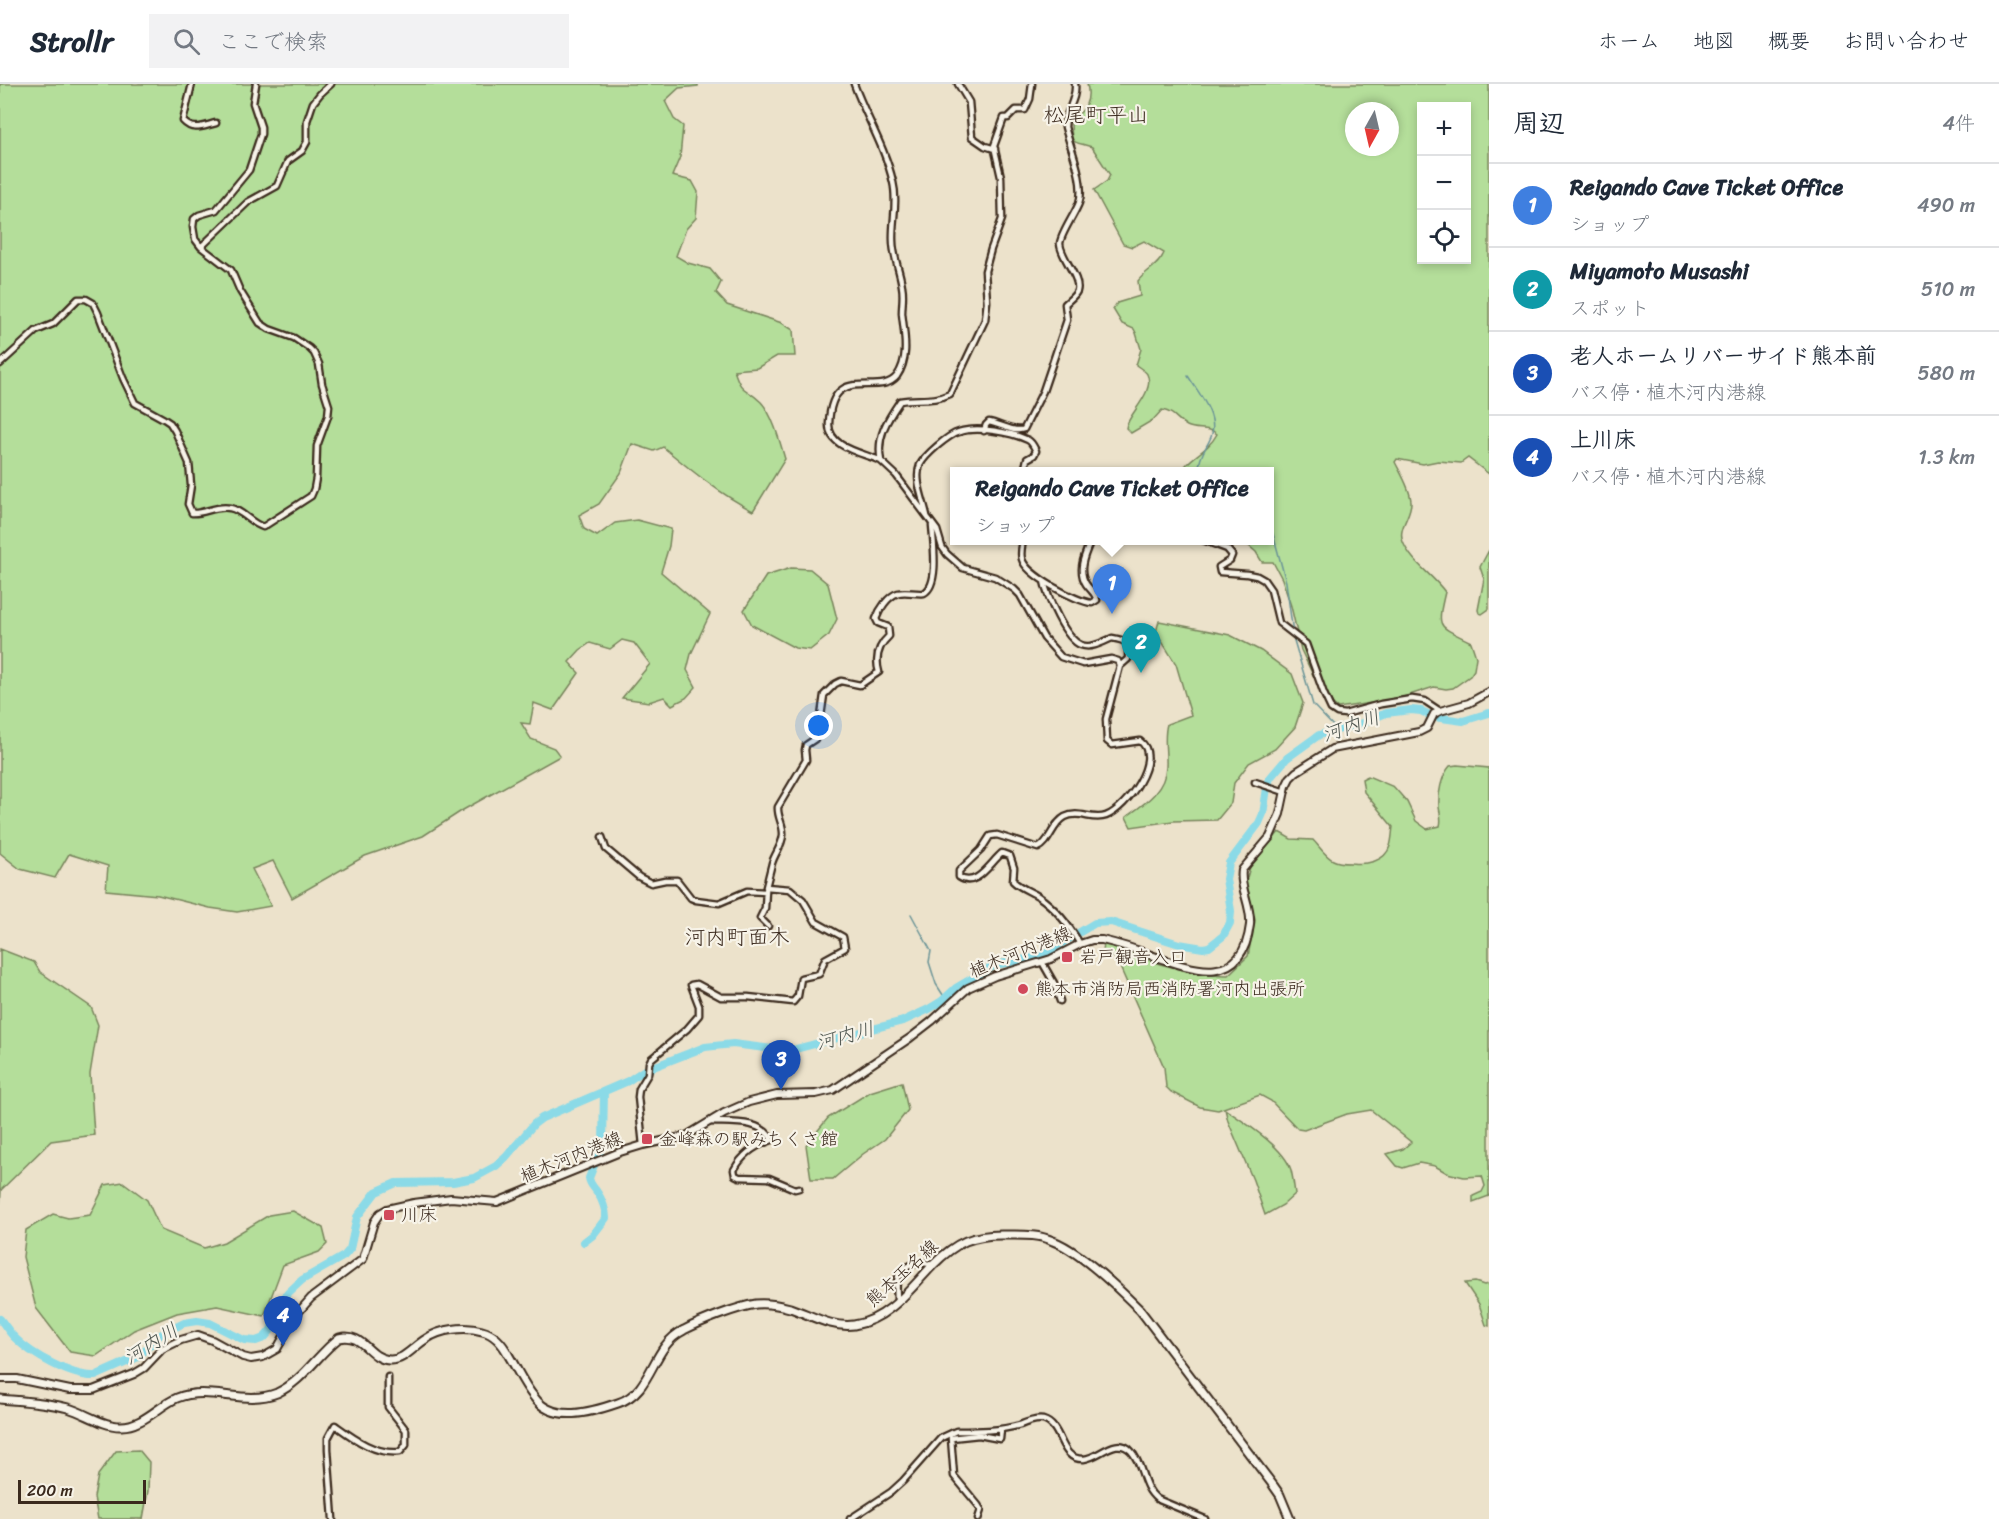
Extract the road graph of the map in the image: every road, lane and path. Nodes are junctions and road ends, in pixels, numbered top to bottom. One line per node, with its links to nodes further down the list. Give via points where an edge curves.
1 (192, 84): 8 (street, via 183,121 196,128)
2 (256, 84): 10 (street, via 253,103 261,134 249,170 216,210 194,219 195,239)
3 (331, 84): 10 (street, via 313,103 307,121 307,142 288,161 277,186 248,202)
4 (854, 84): 13 (street, via 885,152 894,185 893,244 903,288 905,349 899,373 889,382 847,387 838,392 828,426 838,443)
5 (958, 84): 9 (street, via 969,102 972,137)
6 (1032, 84): 9 (street, via 1025,110 1016,110 1004,118)
7 (1075, 84): 12 (street, via 1065,127 1081,193 1060,246 1078,290 1065,304 1068,320 1043,391 1024,429 989,422)
8 (216, 123)
9 (994, 149): 13 (street, via 1002,177 1003,204 985,271 985,320 950,394 938,399 900,401 884,426)
10 (201, 247): 11 (street, via 231,270 261,323 294,338 314,353 329,406 317,446 311,496 263,527 232,508 192,513 188,504 189,463 176,431 164,419 135,403 93,303 78,299)
11 (0, 364)
12 (984, 430): 14 (street, via 1033,444 1036,451); 15 (street, via 950,436 920,466 919,481)
13 (881, 461): 15 (street)
14 (1024, 467)
15 (930, 520): 20 (street, via 942,548 955,562 995,577 1020,595 1044,638 1062,657 1083,664 1111,659); 26 (street, via 934,550 931,587 924,593 892,596 878,613 876,620 888,627 889,636 877,656 879,672 860,685 841,681 824,696 819,730 806,745 806,760 778,807 783,834)
16 (1022, 545): 19 (street, via 1025,566)
17 (1089, 545): 19 (street, via 1082,572 1096,595 1095,603 1084,603)
18 (1216, 545): 22 (street, via 1232,555 1219,567 1220,572 1264,580 1279,623 1306,644 1331,709 1345,714 1412,699 1425,701)
19 (1044, 581): 20 (street, via 1047,595 1070,637 1081,645 1093,646 1112,638 1126,642 1128,659)
20 (1120, 666): 28 (street, via 1106,719 1107,741 1112,745 1140,741 1148,754 1131,797 1103,817 1074,814 1062,819 1038,848 990,836 958,874 963,880 976,879 994,859 1006,853 1013,862 1013,881 1055,908)
21 (1489, 692): 22 (main road, via 1469,703)
22 (1437, 712): 24 (main road, 植木河内港線, via 1427,728 1419,732 1332,748 1290,778)
23 (1255, 782): 24 (street)
24 (1285, 792): 28 (main road, 植木河内港線, via 1270,837 1242,870 1250,923 1245,945 1234,963 1194,970 1102,940)
25 (602, 837): 26 (street, via 606,849 639,877 651,883 677,880 696,900 719,903 747,891)
26 (766, 889): 27 (street, via 760,918); 32 (street, via 790,889 797,894 816,922 843,937 844,948 825,959 819,974 801,978 793,1002 720,998 697,984 691,985 699,1015 649,1063 648,1074 639,1089)
27 (768, 926)
28 (1079, 942): 29 (main road, 植木河内港線)
29 (1042, 963): 30 (street); 31 (main road, 植木河内港線, via 968,988 932,1022 833,1090 765,1097)
30 (1060, 1000)
31 (711, 1122): 32 (main road, 植木河内港線, via 686,1136); 33 (street, via 748,1124 761,1128 772,1140 746,1154 734,1170 735,1175 769,1178)
32 (644, 1145): 37 (main road, 植木河内港線, via 497,1202 451,1198 387,1209 374,1222 363,1258 311,1298 277,1349 264,1357 243,1357 198,1335 162,1349 134,1374 93,1390)
33 (799, 1188)
34 (933, 1266): 35 (main road, 熊本玉名線); 35 (street, via 920,1263 902,1270 897,1281); 44 (main road, 熊本玉名線, via 955,1245 994,1235 1036,1236 1073,1252 1143,1313 1256,1461 1280,1495)
35 (897, 1301): 38 (main road, 熊本玉名線, via 879,1316 852,1325 833,1324 770,1304 745,1307 672,1337 642,1386 627,1400 574,1414 551,1412 534,1399 503,1346 490,1334 471,1329 436,1333 390,1360 355,1338 339,1338 293,1383 274,1394 191,1394 126,1426 111,1425 56,1405)
36 (388, 1377): 40 (street, via 388,1407 406,1430 406,1445 396,1453 377,1450 334,1425 328,1438)
37 (0, 1379)
38 (0, 1399)
39 (1001, 1429): 41 (street, via 956,1431 941,1438 891,1492); 42 (street, via 1000,1439 980,1435 951,1438 954,1476 981,1510); 43 (street, via 1044,1420 1057,1432 1069,1455 1083,1459 1114,1446 1126,1448 1136,1458 1150,1494)
40 (333, 1519)
41 (850, 1519)
42 (978, 1519)
43 (1205, 1519)
44 (1290, 1519)

